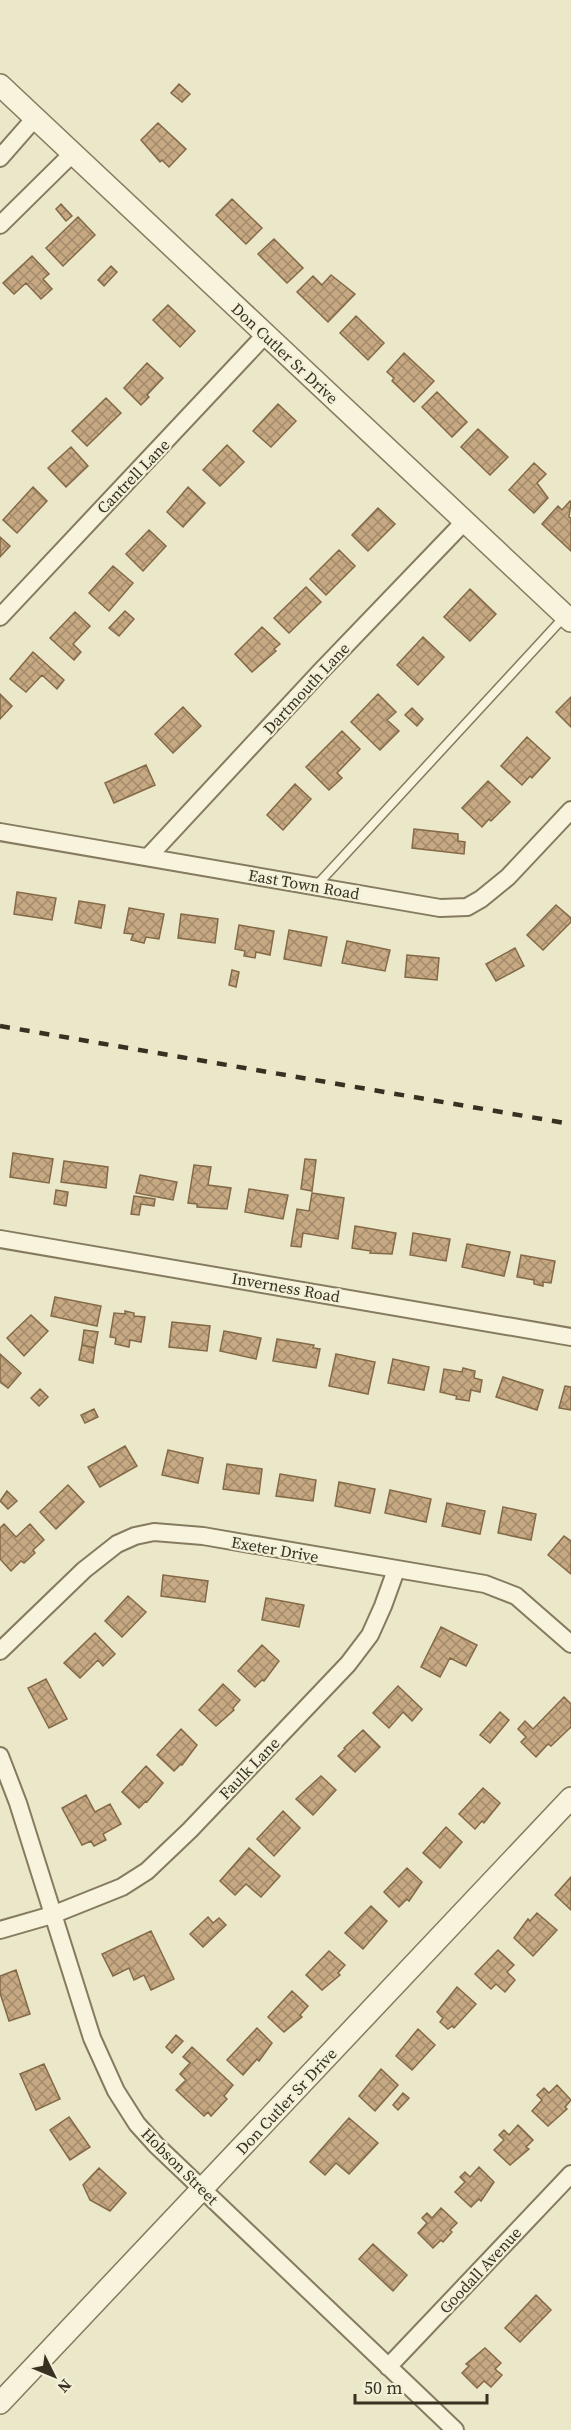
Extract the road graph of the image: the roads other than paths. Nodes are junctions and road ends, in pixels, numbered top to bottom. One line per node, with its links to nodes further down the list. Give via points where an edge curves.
1 (0, 85): 2 (street, Don Cutler Sr Drive)
2 (35, 118): 3 (street, Don Cutler Sr Drive); 4 (street)
3 (73, 153): 5 (street); 6 (street, Don Cutler Sr Drive)
4 (0, 159)
5 (0, 225)
6 (265, 335): 7 (street, Don Cutler Sr Drive); 8 (street, Cantrell Lane)
7 (465, 521): 9 (street, Don Cutler Sr Drive); 12 (street, Dartmouth Lane)
8 (0, 617)
9 (568, 618): 13 (lane)
10 (571, 810): 13 (street, East Town Road, via 508,877 467,907 440,908)
11 (0, 832): 12 (street, East Town Road)
12 (149, 856): 13 (street, East Town Road)
13 (316, 886)
14 (0, 1239): 15 (street, Inverness Road)
15 (571, 1337)
16 (396, 1570): 17 (street, Exeter Drive, via 485,1584 516,1596); 18 (street, Exeter Drive, via 203,1536 154,1532 117,1544 84,1570); 21 (street, Faulk Lane, via 370,1635 348,1664 190,1830 147,1871 122,1887)
17 (571, 1644)
18 (0, 1651)
19 (0, 1756): 21 (street, Hobson Street)
20 (571, 1798): 24 (street, Don Cutler Sr Drive)
21 (52, 1915): 22 (street, Faulk Lane); 24 (street, Hobson Street, via 92,2038 116,2091 137,2124)
22 (0, 1930)
23 (571, 2174): 25 (street, Goodall Avenue)
24 (202, 2189): 25 (street, Hobson Street); 26 (street, Don Cutler Sr Drive)
25 (388, 2367): 27 (street, Hobson Street)
26 (0, 2403)
27 (455, 2430)

